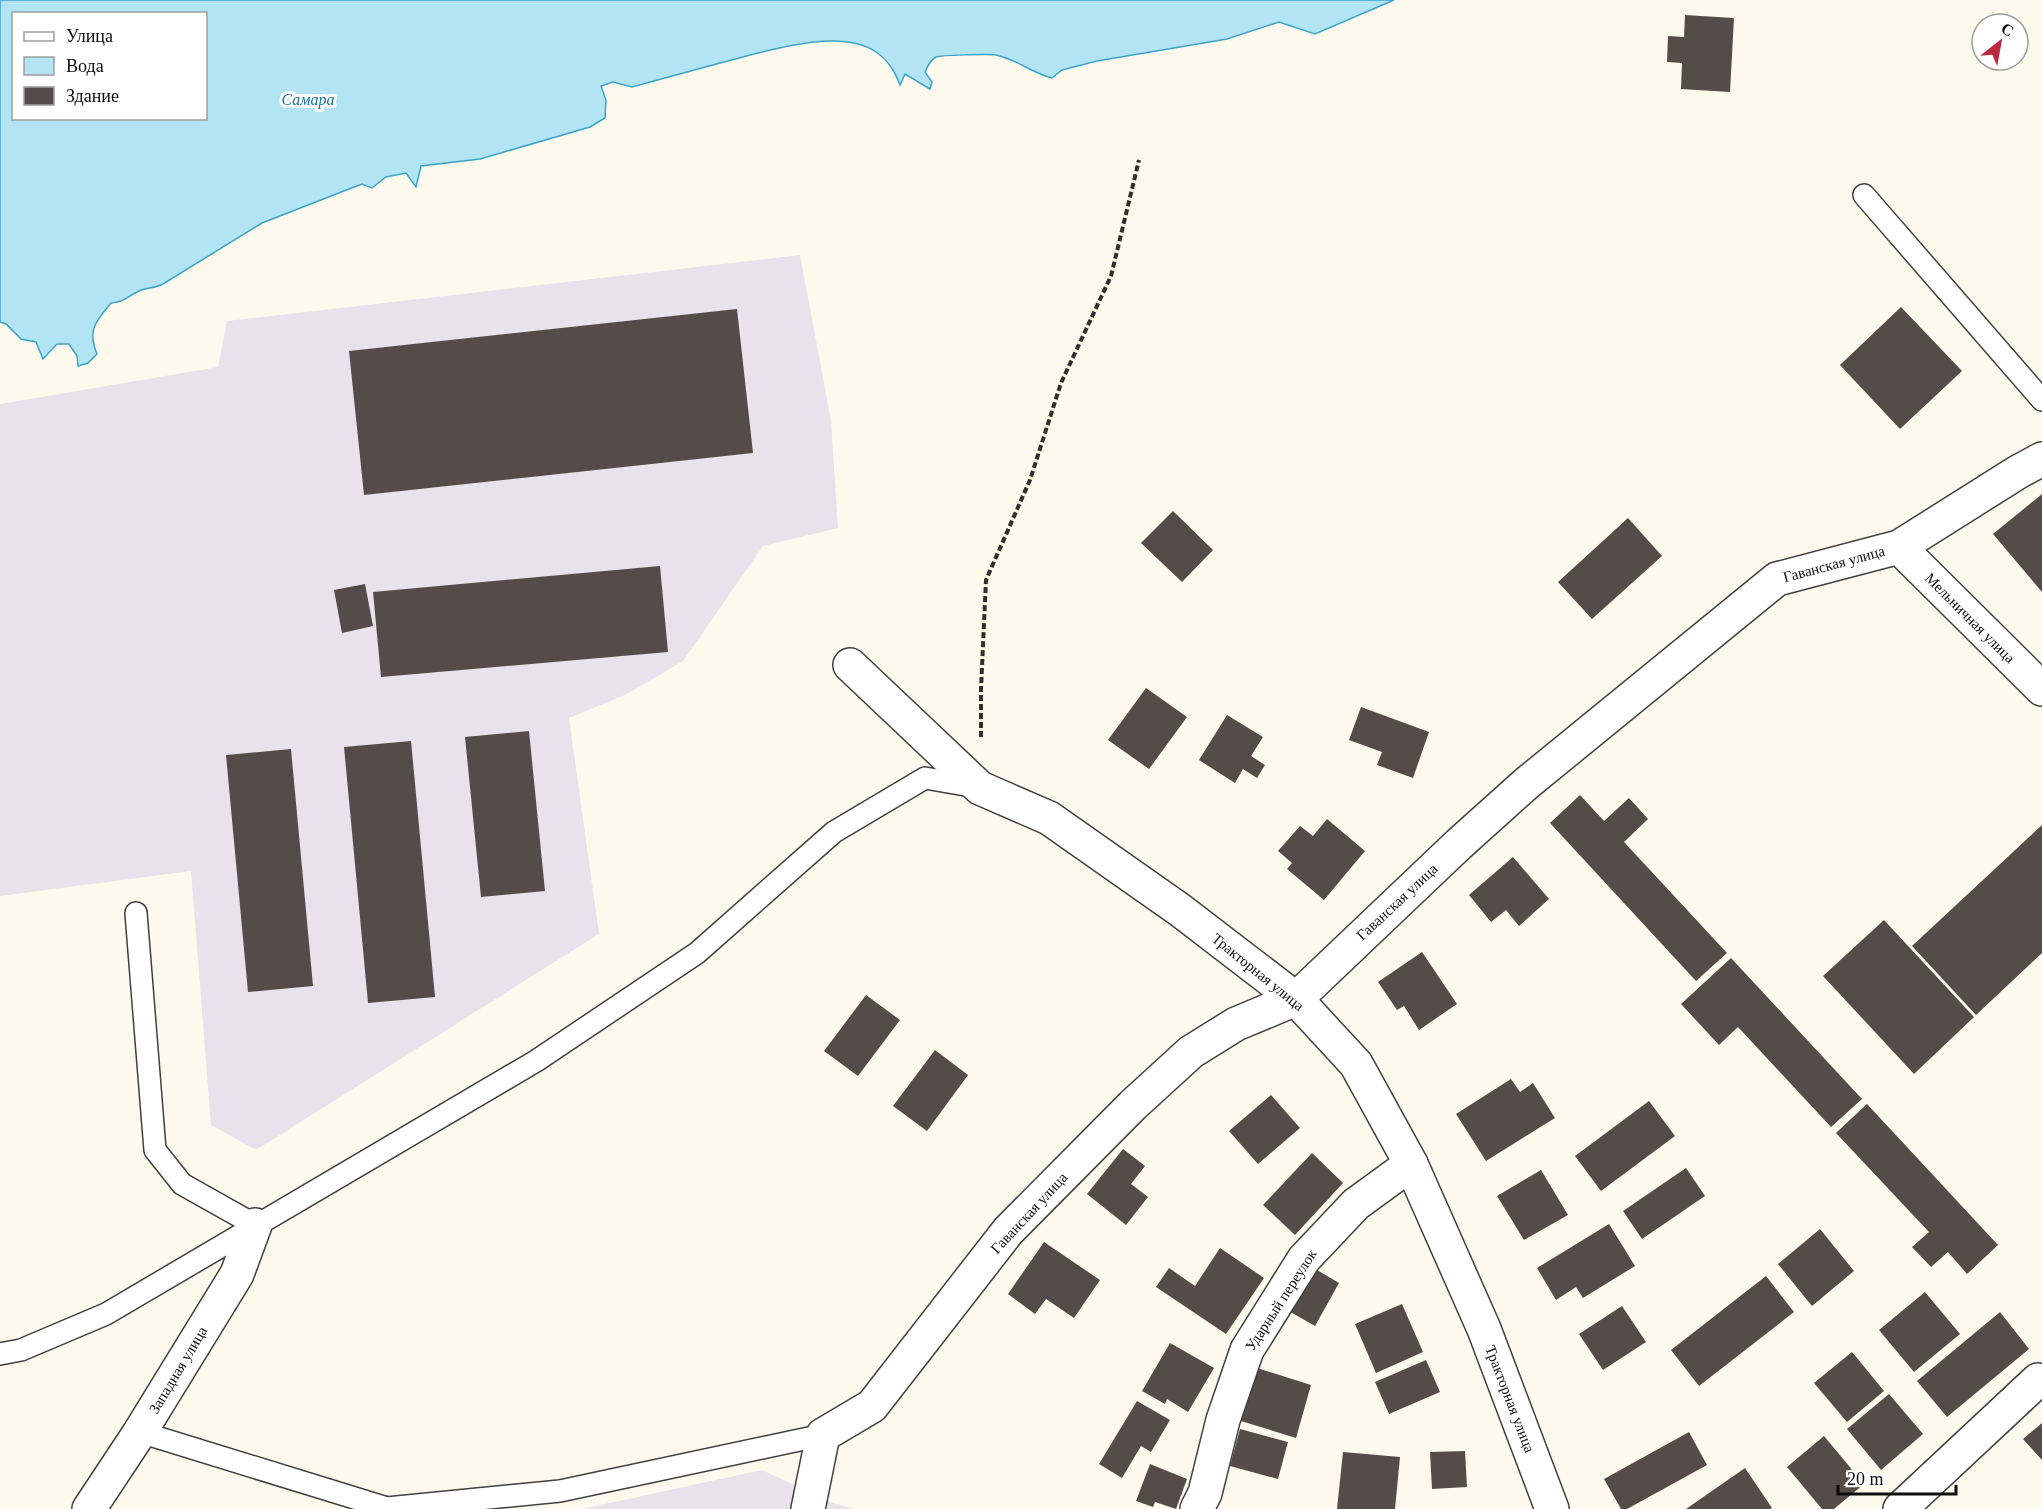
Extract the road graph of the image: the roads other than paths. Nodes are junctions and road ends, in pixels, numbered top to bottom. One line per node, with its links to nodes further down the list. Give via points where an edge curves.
1 (1864, 195): 2 (lane)
2 (2042, 400)
3 (2042, 459): 4 (street, Гаванская улица)
4 (1899, 547): 6 (street, Мельничная улица); 9 (street, Гаванская улица, via 1777,579 1527,783)
5 (850, 665): 7 (street, Тракторная улица)
6 (2042, 689)
7 (980, 788): 9 (street, Тракторная улица, via 1049,818 1180,910); 11 (lane, via 925,778 834,832 698,953 536,1061)
8 (136, 913): 11 (lane, via 155,1150 182,1184)
9 (1296, 999): 10 (street, Тракторная улица, via 1356,1064); 15 (street, Гаванская улица, via 1236,1024 1191,1052 1141,1097 1008,1231 872,1406)
10 (1412, 1164): 18 (street, Ударный переулок, via 1356,1204 1304,1259 1246,1350); 19 (street, Тракторная улица, via 1484,1329)
11 (255, 1225): 12 (lane, via 106,1314 21,1350); 14 (street, Западная улица, via 237,1274)
12 (0, 1353)
13 (2038, 1380): 20 (street)
14 (140, 1432): 15 (lane, via 387,1508 560,1491); 16 (street, Западная улица)
15 (823, 1436): 17 (street)
16 (89, 1509)
17 (808, 1509)
18 (1197, 1509)
19 (1552, 1509)
20 (1899, 1509)

